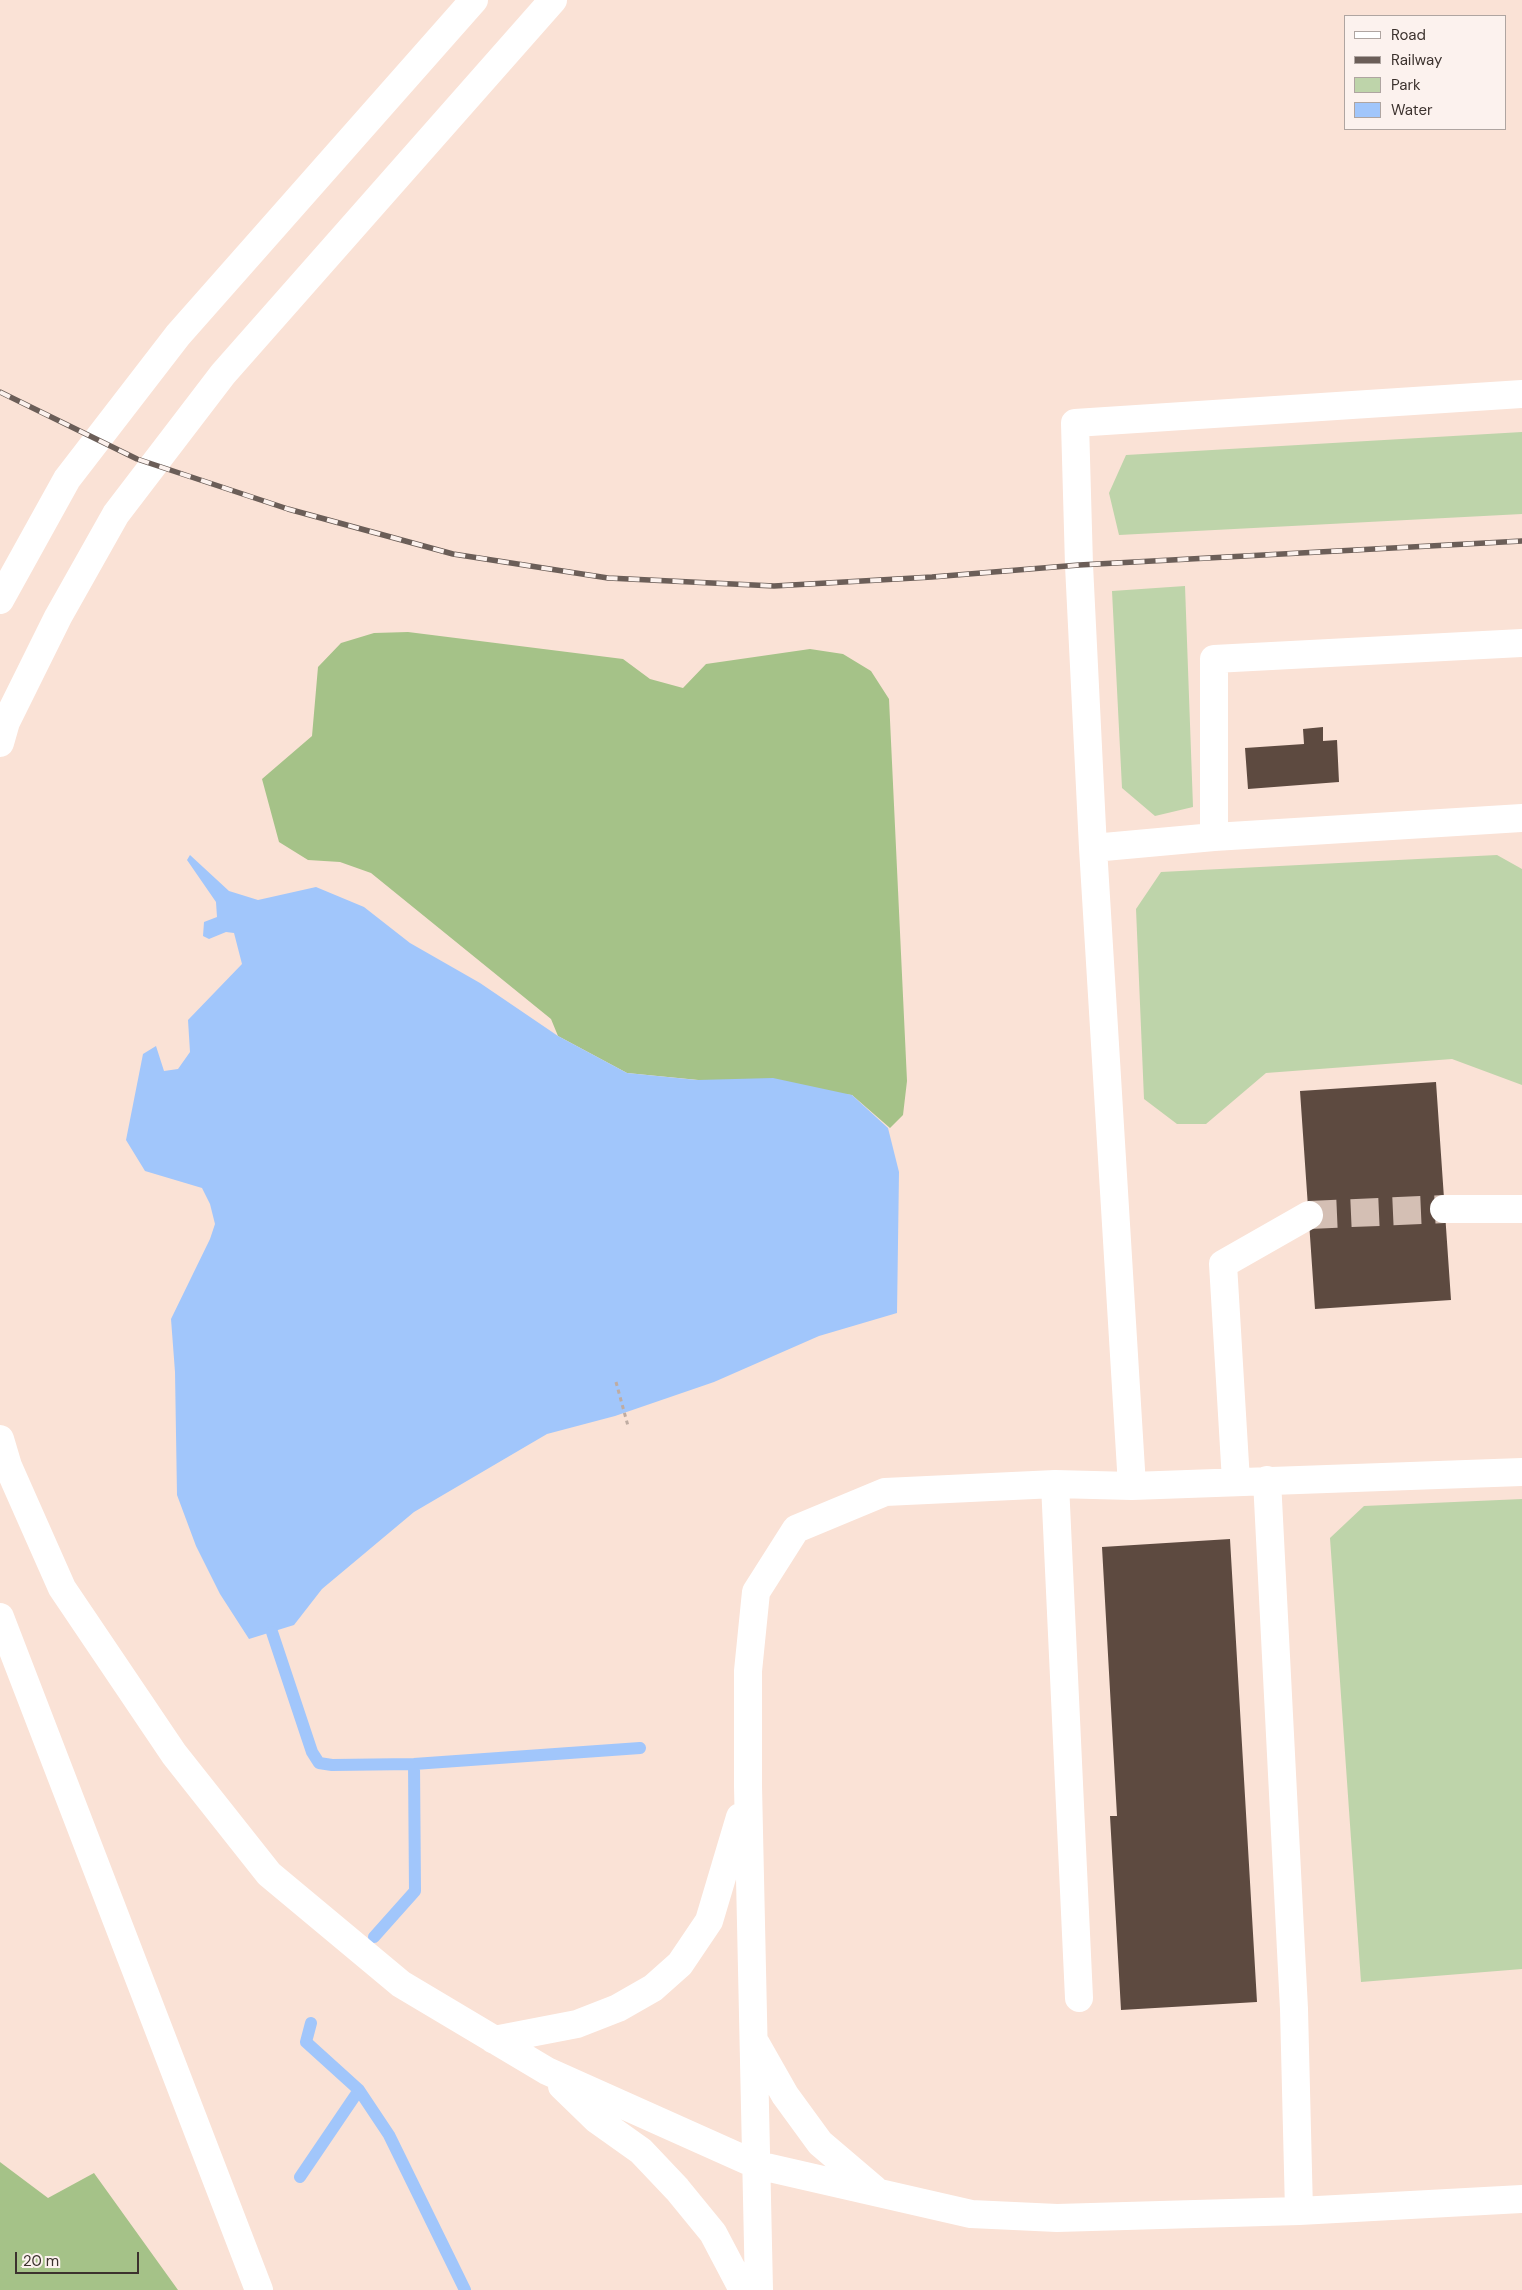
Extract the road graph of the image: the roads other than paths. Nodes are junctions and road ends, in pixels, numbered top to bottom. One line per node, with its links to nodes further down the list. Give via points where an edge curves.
1 (474, 0): 4 (street, via 178,335 67,480)
2 (553, 0): 6 (street, via 223,374 116,514 58,617)
3 (1522, 394): 9 (street, via 1076,423 1079,565)
4 (0, 600)
5 (1522, 643): 8 (street, via 1214,659)
6 (3, 732)
7 (1522, 818): 8 (street)
8 (1214, 837): 9 (street)
9 (1093, 848): 18 (street)
10 (1444, 1209): 11 (street)
11 (1522, 1209)
12 (1308, 1215): 16 (street, via 1223,1264)
13 (0, 1439): 22 (street, via 8,1466 62,1588 174,1754 269,1874 400,1984)
14 (1522, 1472): 15 (street)
15 (1267, 1480): 16 (street); 28 (street, via 1294,2008)
16 (1236, 1481): 18 (street)
17 (1055, 1484): 18 (street); 20 (street, via 885,1492 796,1529 756,1592 748,1671); 21 (street)
18 (1132, 1486)
19 (0, 1618): 29 (street)
20 (748, 1786): 22 (street, via 709,1921 680,1964 653,1988 618,2008 577,2024); 23 (street)
21 (1079, 1998)
22 (494, 2040): 24 (street)
23 (754, 2040): 25 (street); 26 (street, via 785,2095 820,2143)
24 (547, 2071): 25 (street); 30 (street, via 596,2119 641,2151 677,2189 713,2233)
25 (757, 2165): 26 (street); 31 (street)
26 (877, 2192): 28 (street, via 971,2214 1057,2218)
27 (1522, 2199): 28 (street)
28 (1299, 2211)
29 (259, 2290)
30 (743, 2290)
31 (759, 2290)

